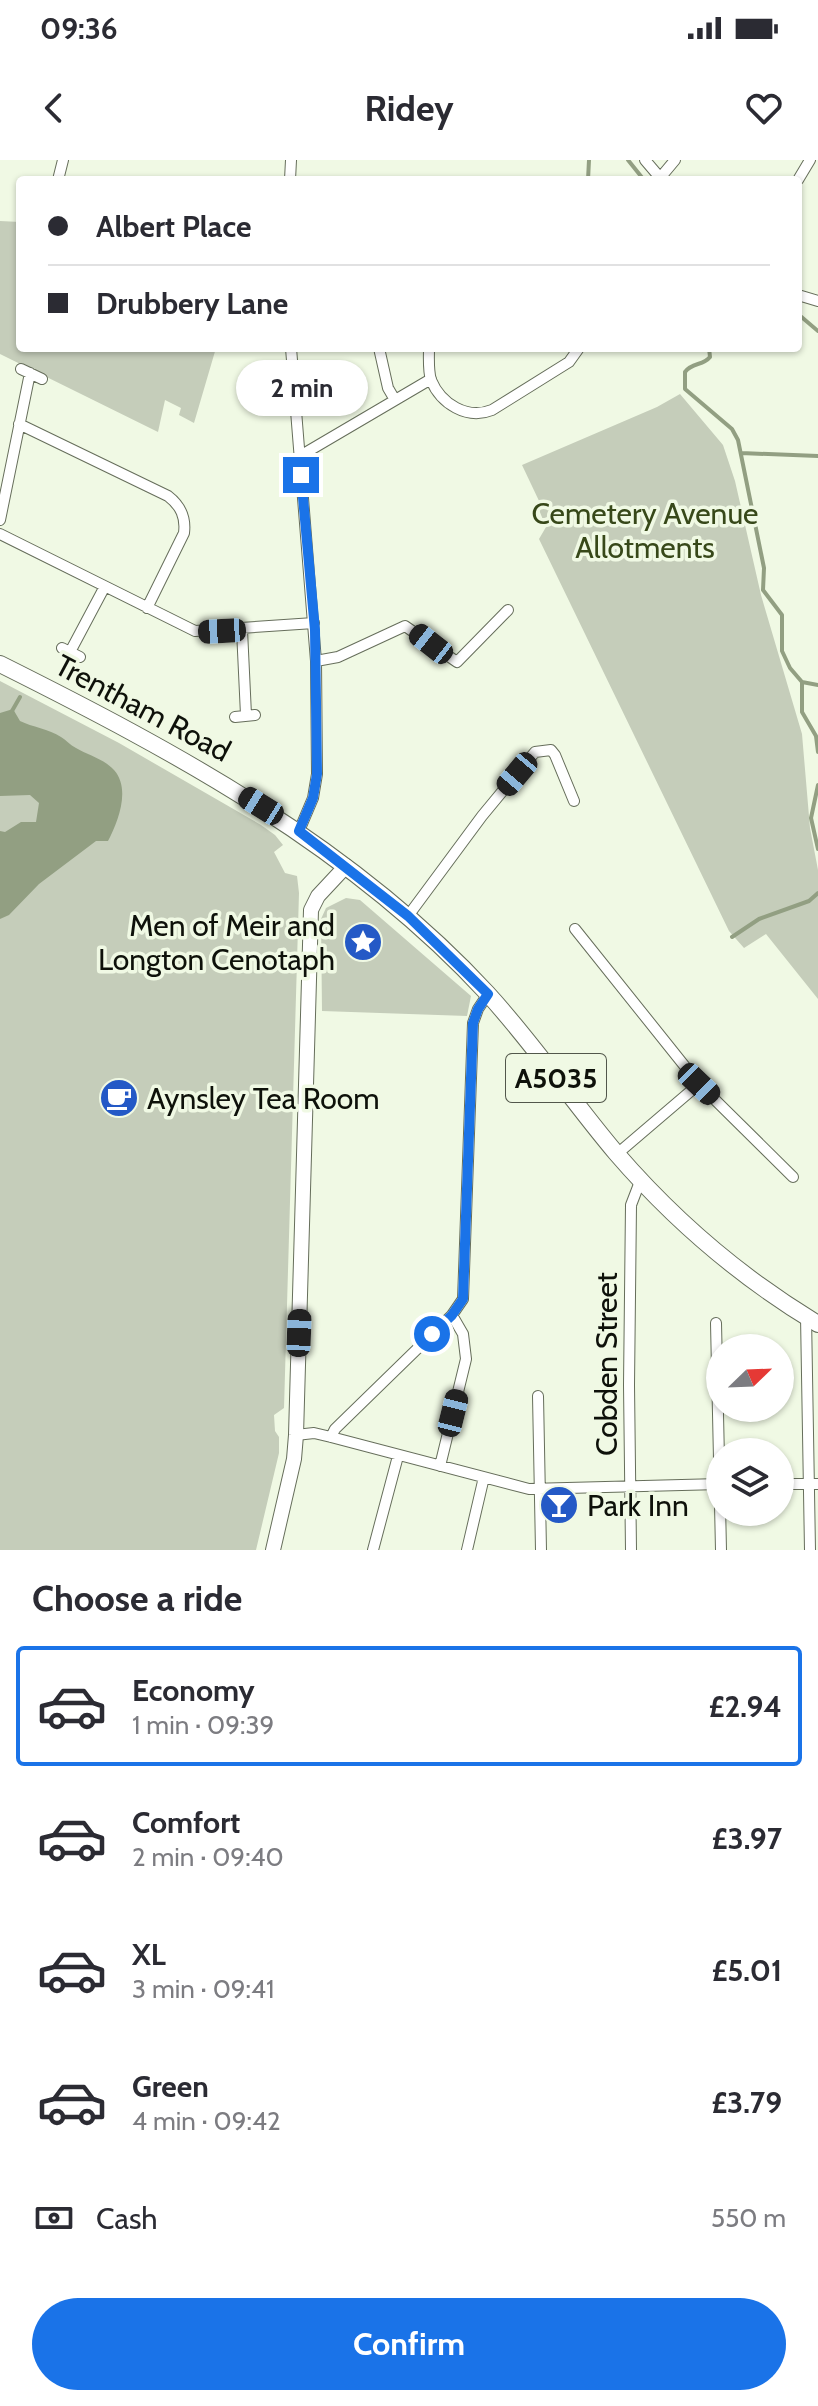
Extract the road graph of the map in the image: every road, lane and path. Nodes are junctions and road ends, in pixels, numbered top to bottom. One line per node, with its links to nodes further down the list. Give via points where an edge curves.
1 (645, 160): 2 (street)
2 (658, 176)
3 (291, 352): 11 (street)
4 (381, 352): 9 (street)
5 (429, 352): 8 (street)
6 (576, 352): 8 (street, via 569,362 485,413 449,404)
7 (42, 379): 10 (street, via 26,371)
8 (431, 379): 9 (street)
9 (395, 400): 11 (street)
10 (19, 424): 12 (street); 15 (street, via 168,496 179,507 184,533)
11 (300, 456): 17 (street)
12 (0, 520)
13 (0, 534): 14 (street)
14 (104, 588): 15 (street); 19 (street)
15 (147, 608): 18 (street, via 195,631)
16 (508, 610): 20 (street, via 457,662 405,626 338,657)
17 (314, 623): 18 (street); 20 (street)
18 (242, 630): 22 (street)
19 (71, 652)
20 (316, 661): 24 (street, via 317,774)
21 (0, 664): 24 (main road, Trentham Road / A5035, via 112,720)
22 (246, 716)
23 (574, 801): 26 (street, via 555,755 551,750 535,752)
24 (299, 831): 25 (main road, Trentham Road / A5035)
25 (346, 866): 26 (main road, Trentham Road / A5035); 37 (street, via 311,910)
26 (408, 916): 28 (main road, Trentham Road / A5035)
27 (575, 929): 29 (street)
28 (488, 994): 30 (main road, Trentham Road / A5035); 33 (street, via 473,1023 463,1299)
29 (699, 1084): 30 (street); 31 (street)
30 (617, 1154): 32 (main road, Trentham Road / A5035)
31 (793, 1177)
32 (641, 1179): 34 (main road, Trentham Road / A5035, via 696,1233); 45 (street, Cobden Street, via 631,1205)
33 (452, 1315): 38 (street); 41 (street, via 463,1334 466,1359)
34 (812, 1320): 44 (street)
35 (716, 1323): 39 (street)
36 (538, 1396): 46 (street)
37 (296, 1435): 38 (street); 50 (street)
38 (331, 1437): 40 (street)
39 (718, 1438)
40 (398, 1456): 41 (street); 51 (street)
41 (440, 1466): 42 (street)
42 (484, 1477): 46 (street); 52 (street)
43 (706, 1484): 45 (street)
44 (813, 1484): 55 (street)
45 (631, 1487): 46 (street); 54 (street, Cobden Street)
46 (540, 1489): 53 (street)
47 (720, 1526): 49 (street)
48 (709, 1546): 49 (street)
49 (721, 1548)
50 (273, 1550)
51 (373, 1550)
52 (467, 1550)
53 (541, 1550)
54 (631, 1550)
55 (810, 1550)

